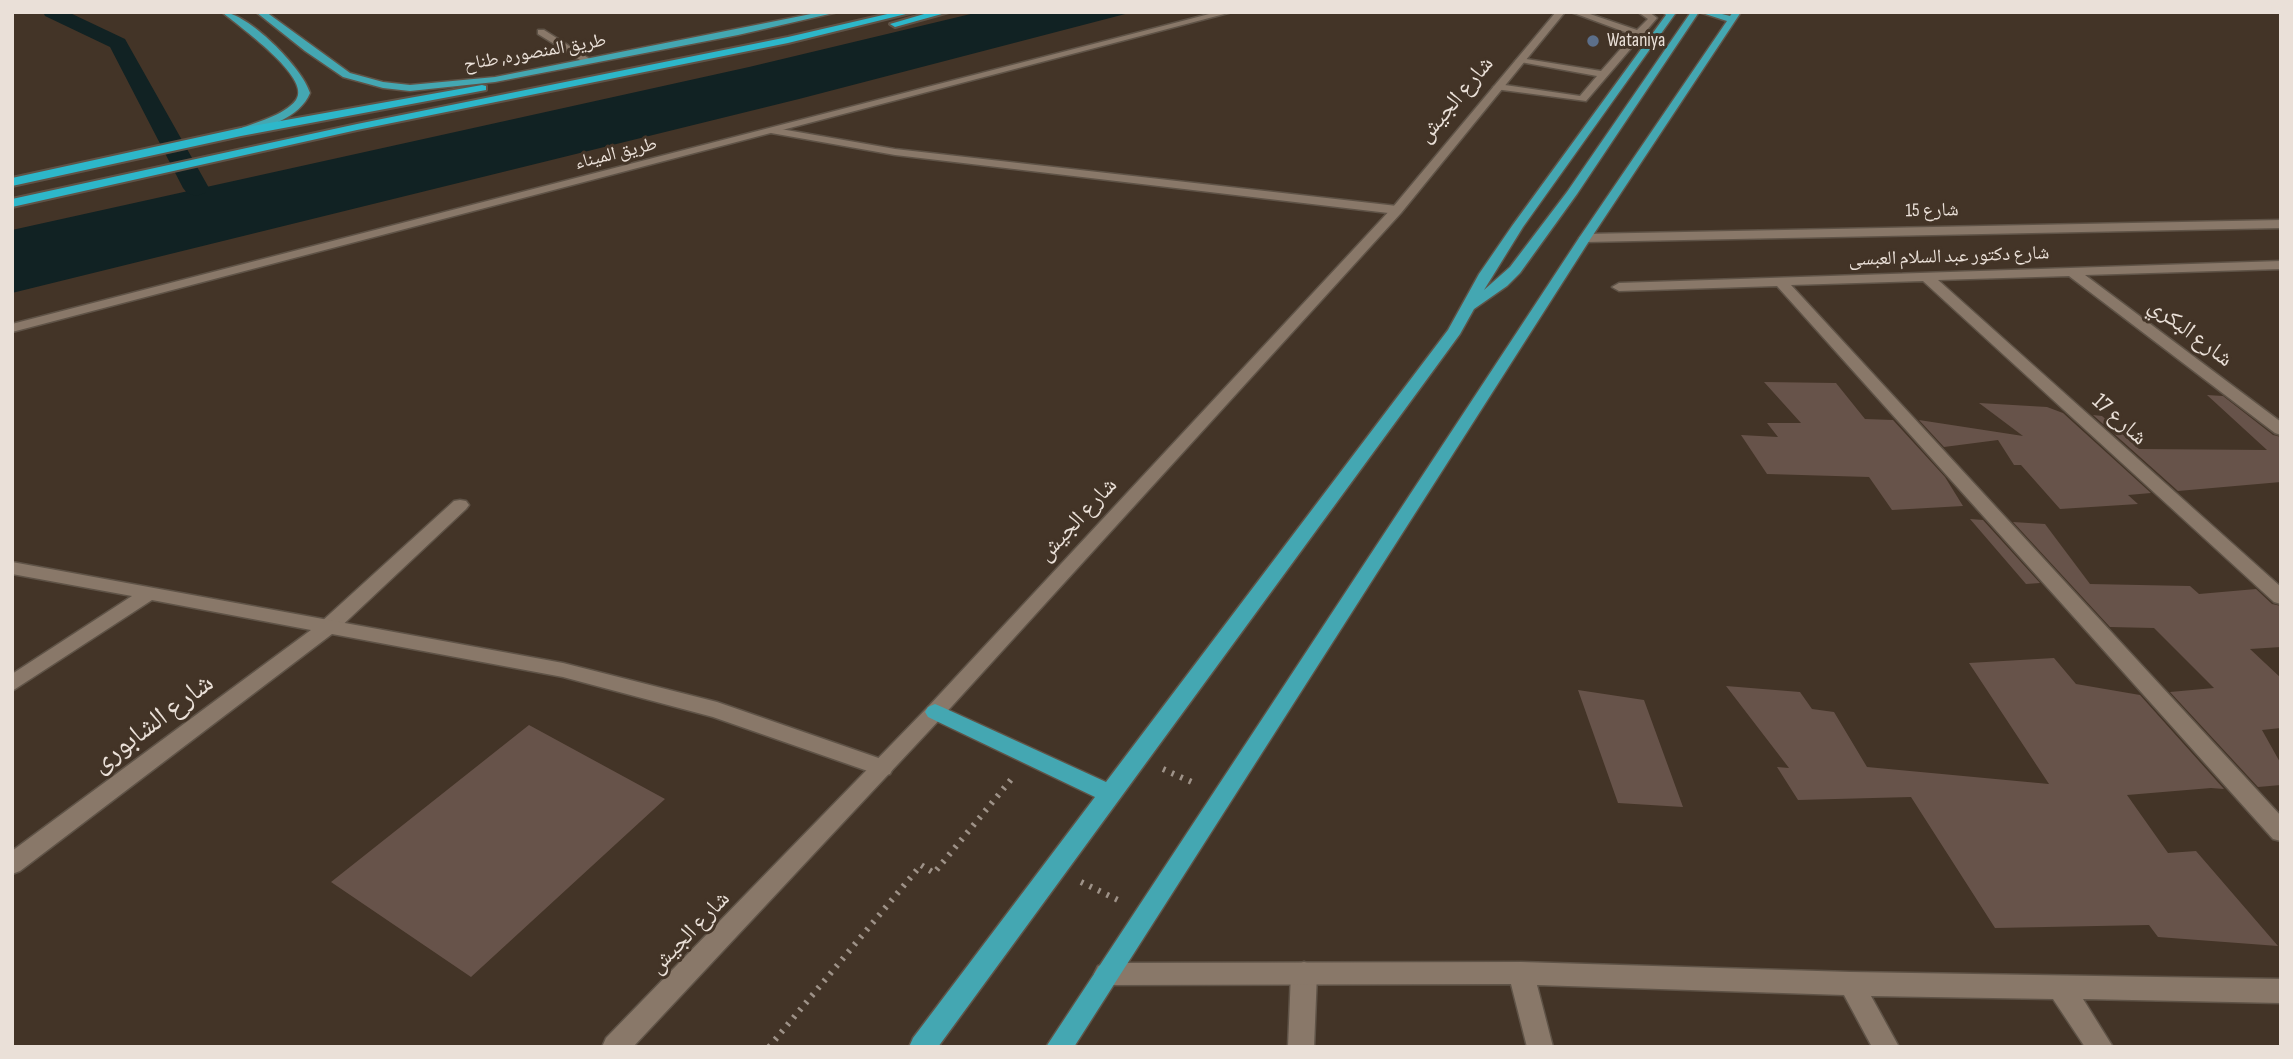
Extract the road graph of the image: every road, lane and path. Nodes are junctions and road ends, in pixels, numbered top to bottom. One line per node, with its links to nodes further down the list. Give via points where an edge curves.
1 (259, 12): 13 (main road); 18 (main road, طريق المنصوره, طناح, via 340,71 373,84 439,86)
2 (834, 12): 18 (main road, طريق المنصوره, طناح)
3 (872, 12): 18 (highway, via 721,45)
4 (909, 12): 21 (highway)
5 (944, 12): 21 (highway, via 767,53)
6 (1228, 12): 22 (street, طريق الميناء)
7 (1561, 12): 17 (street, شارع الجيش)
8 (1575, 12): 16 (street)
9 (1642, 12): 16 (street, via 1653,18)
10 (1695, 12): 35 (main road, via 1515,270)
11 (1703, 12): 14 (main road)
12 (1669, 13): 35 (main road, via 1518,226)
13 (230, 15): 23 (main road, via 303,82 305,92 289,111)
14 (1734, 16): 29 (main road)
15 (541, 32): 18 (street)
16 (1639, 34): 19 (street)
17 (1520, 61): 19 (street); 20 (street, شارع الجيش)
18 (591, 65): 23 (highway)
19 (1604, 74): 20 (street, via 1582,99)
20 (1499, 87): 26 (street, شارع الجيش)
21 (537, 91): 25 (highway)
22 (775, 131): 26 (street, via 895,152); 36 (street, طريق الميناء)
23 (235, 133): 24 (highway)
24 (12, 182)
25 (12, 203)
26 (1396, 210): 44 (street, شارع الجيش)
27 (2275, 224): 28 (street); 29 (street, شارع 15)
28 (2281, 233)
29 (1585, 238): 49 (main road)
30 (2281, 265): 31 (street, شارع دكتور عبد السلام العبسى)
31 (2072, 272): 32 (street, شارع دكتور عبد السلام العبسى); 37 (street, شارع البكري)
32 (1927, 276): 33 (street, شارع دكتور عبد السلام العبسى); 41 (street, شارع 17)
33 (1780, 281): 34 (street, شارع دكتور عبد السلام العبسى); 50 (street)
34 (1619, 287)
35 (1468, 308): 46 (main road)
36 (12, 328)
37 (2281, 430)
38 (460, 505): 42 (street, شارع الشابورى)
39 (12, 568): 40 (street)
40 (147, 595): 42 (street); 43 (street)
41 (2281, 598)
42 (327, 628): 47 (street, via 638,688 717,710); 51 (street, شارع الشابورى)
43 (12, 684)
44 (934, 712): 45 (main road); 47 (street, شارع الجيش)
45 (1030, 756): 48 (main road); 61 (path, via 934,873 921,865)
46 (1138, 759): 48 (main road); 49 (path)
47 (881, 768): 60 (street, شارع الجيش)
48 (1111, 794): 52 (main road)
49 (1223, 795): 53 (main road)
50 (2281, 832)
51 (12, 864)
52 (1055, 869): 53 (path); 62 (main road)
53 (1146, 914): 56 (main road)
54 (1304, 973): 55 (street); 56 (street); 64 (street)
55 (1521, 973): 57 (street); 65 (street)
56 (1107, 974): 63 (main road)
57 (1851, 984): 58 (street); 66 (street)
58 (2060, 988): 59 (street); 67 (street)
59 (2281, 991)
60 (615, 1047)
61 (769, 1047)
62 (922, 1047)
63 (1059, 1047)
64 (1301, 1047)
65 (1540, 1047)
66 (1886, 1047)
67 (2101, 1047)

